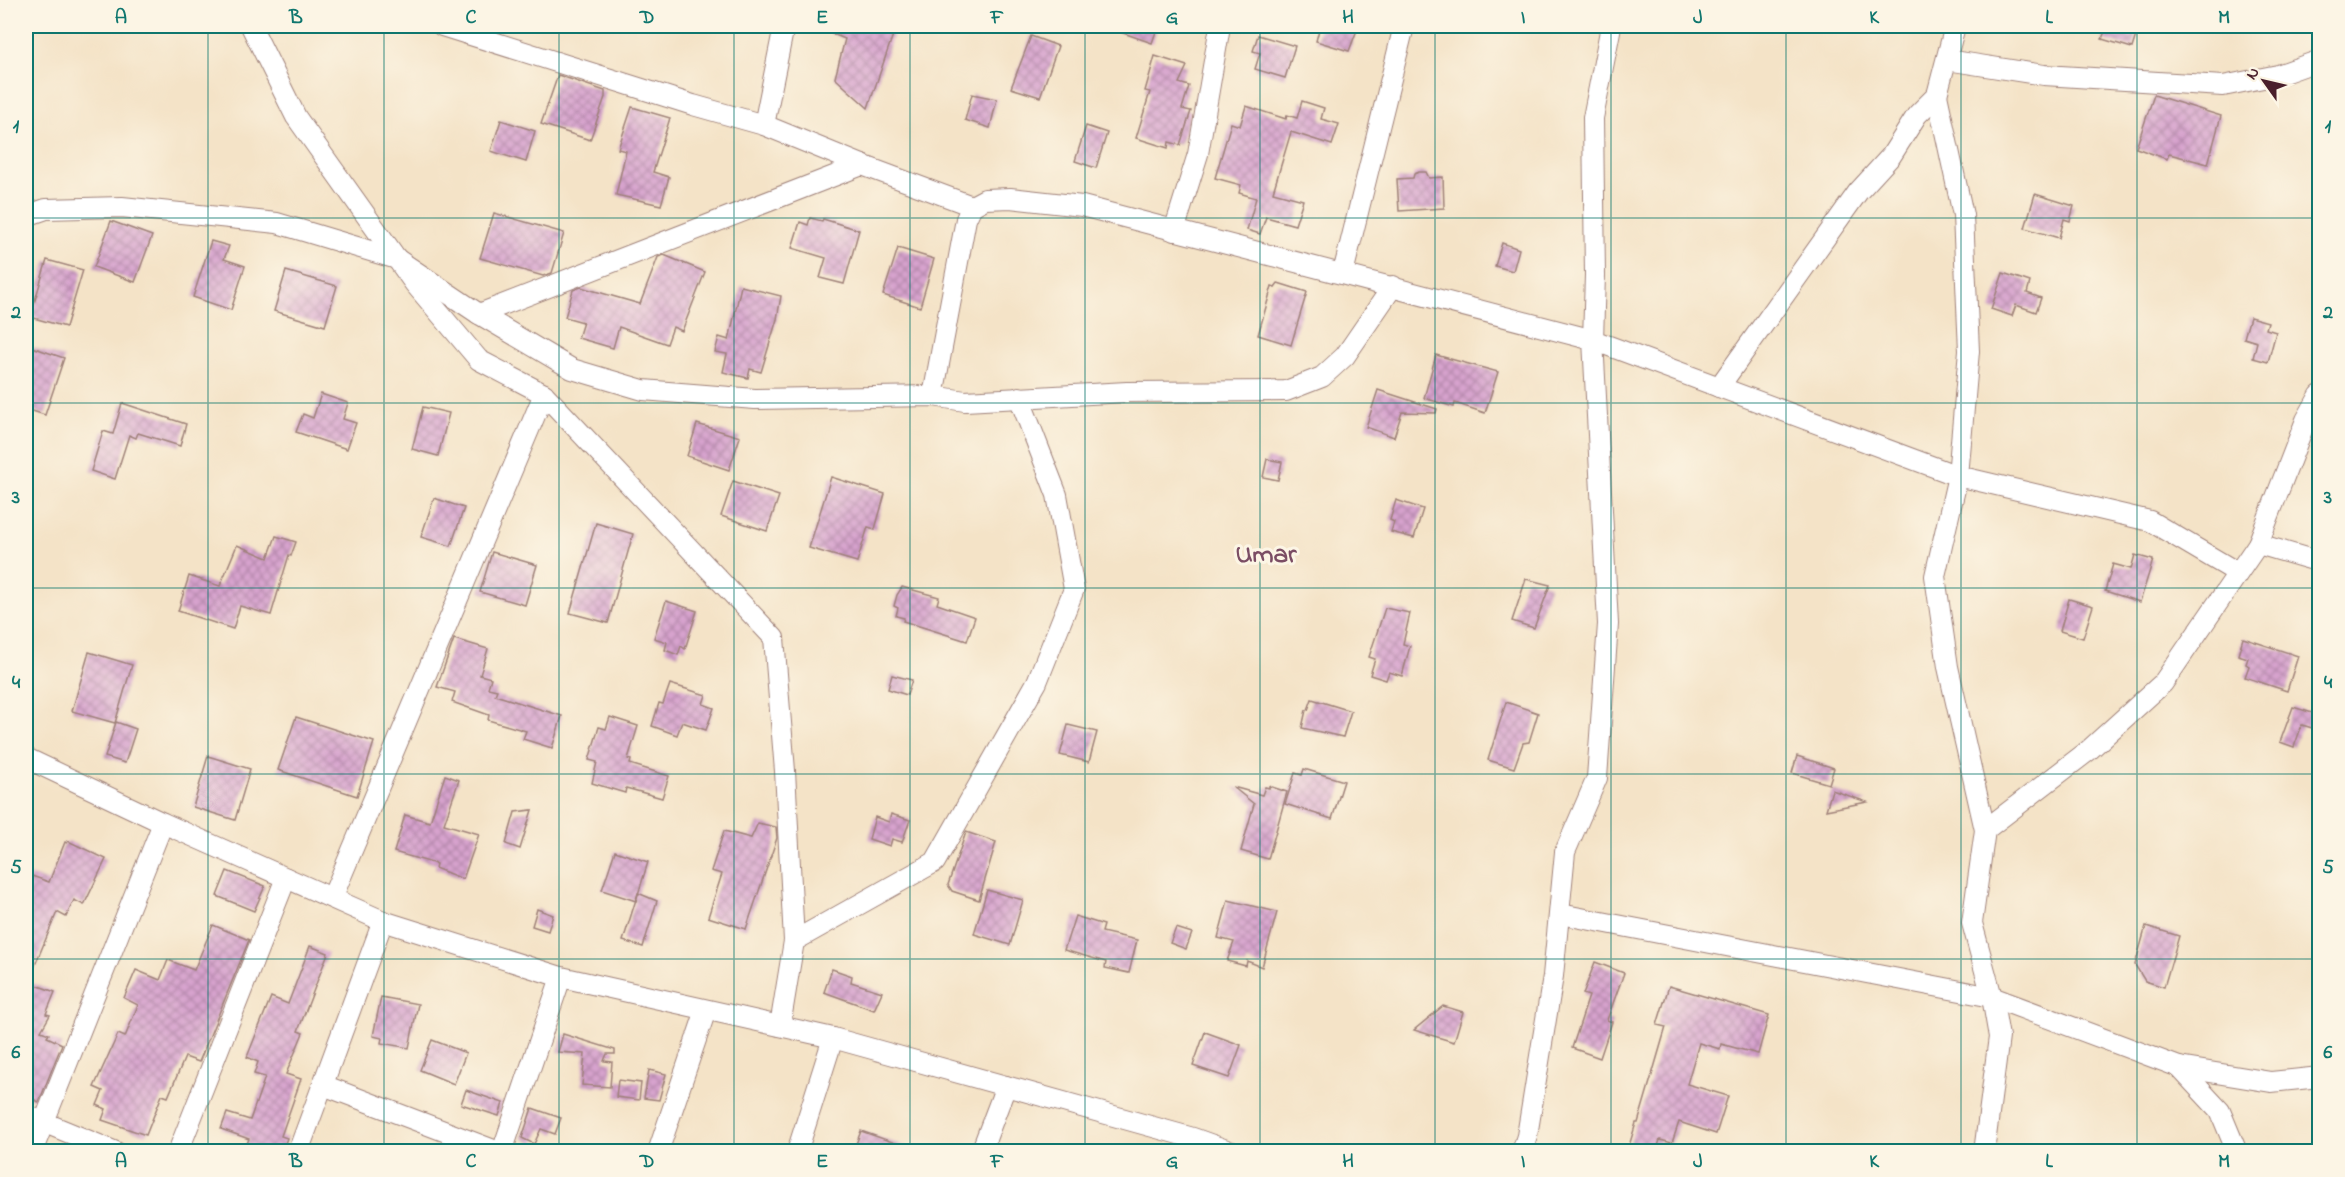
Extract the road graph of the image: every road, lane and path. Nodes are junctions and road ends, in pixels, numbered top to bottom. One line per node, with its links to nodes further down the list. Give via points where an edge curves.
1 (251, 26): 16 (street, via 296,117)
2 (442, 26): 11 (street)
3 (784, 26): 11 (street)
4 (1220, 26): 15 (street, via 1198,154)
5 (1404, 26): 17 (street)
6 (1611, 26): 20 (street, via 1593,118)
7 (1955, 26): 8 (street)
8 (1947, 60): 9 (street, via 2044,75 2223,86 2278,75); 10 (street)
9 (2319, 60)
10 (1937, 95): 21 (street, via 1858,192); 26 (street, via 1962,215 1969,351)
11 (764, 125): 12 (street)
12 (862, 165): 13 (street); 19 (street)
13 (972, 206): 15 (street, via 985,199 1010,198 1082,206); 24 (street, via 966,219)
14 (26, 216): 16 (street, via 46,209 122,207 277,223)
15 (1174, 231): 17 (street)
16 (397, 259): 19 (street); 22 (street, via 478,360)
17 (1344, 273): 18 (street)
18 (1393, 286): 20 (street); 25 (street, via 1345,356 1322,377 1287,391)
19 (479, 314): 24 (street, via 572,369 643,390 755,399)
20 (1593, 340): 21 (street); 35 (street, via 1608,624 1597,778 1565,852)
21 (1719, 387): 26 (street)
22 (544, 394): 34 (street); 37 (street, via 774,638)
23 (2319, 395): 27 (street)
24 (933, 396): 25 (street, via 965,401)
25 (1020, 397): 37 (street, via 1057,495 1074,588 1037,682 935,862)
26 (1958, 476): 29 (street, via 2150,522); 32 (street, via 1935,576 1948,667)
27 (2258, 544): 28 (street); 29 (street)
28 (2319, 561)
29 (2238, 573): 32 (street, via 2163,683 2088,752)
30 (27, 765): 31 (street)
31 (163, 823): 33 (street); 47 (street)
32 (1985, 830): 39 (street, via 1972,923)
33 (286, 878): 34 (street); 51 (street)
34 (332, 898): 36 (street)
35 (1560, 914): 39 (street); 58 (street, via 1550,998)
36 (383, 921): 38 (street); 45 (street)
37 (794, 941): 41 (street)
38 (561, 976): 40 (street); 53 (street)
39 (1992, 997): 43 (street); 59 (street, via 1999,1037)
40 (706, 1011): 41 (street); 54 (street)
41 (780, 1026): 42 (street)
42 (832, 1038): 46 (street); 55 (street)
43 (2179, 1067): 44 (street, via 2271,1082); 60 (street, via 2220,1111)
44 (2319, 1077)
45 (323, 1085): 52 (street); 53 (street)
46 (1006, 1086): 48 (street); 56 (street)
47 (34, 1119): 49 (street); 50 (street)
48 (1191, 1145): 57 (street)
49 (32, 1152)
50 (116, 1152)
51 (178, 1152)
52 (298, 1152)
53 (500, 1152)
54 (658, 1152)
55 (797, 1152)
56 (981, 1152)
57 (1232, 1152)
58 (1522, 1152)
59 (1984, 1152)
60 (2236, 1152)

